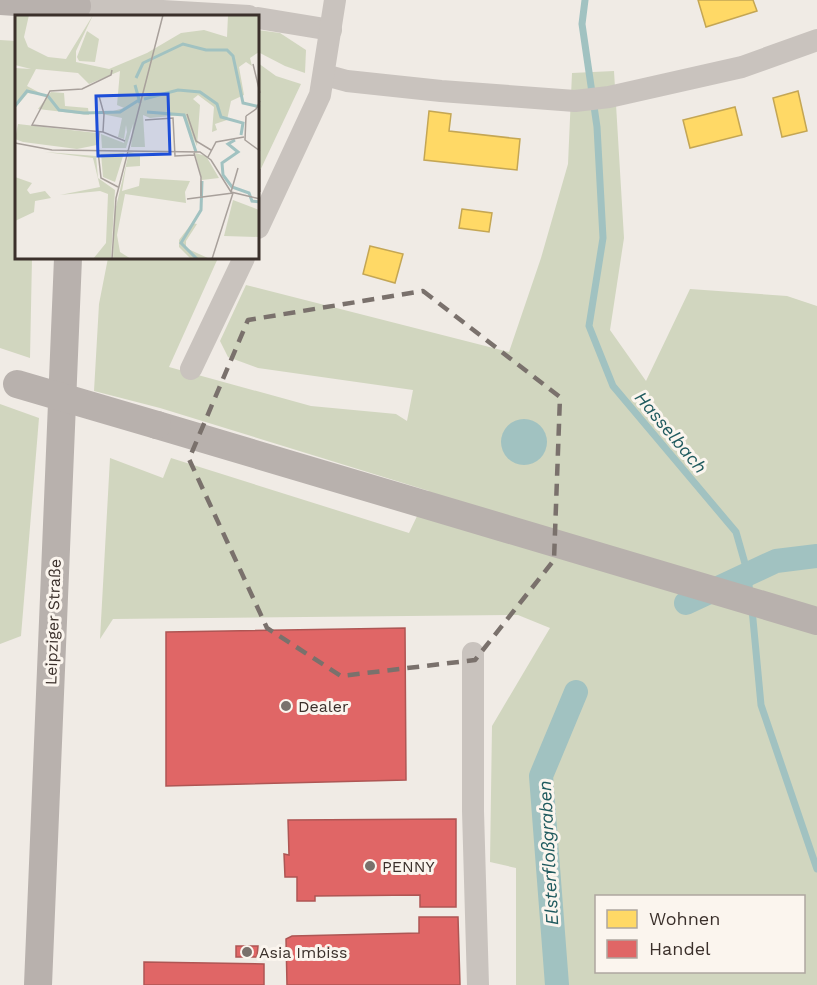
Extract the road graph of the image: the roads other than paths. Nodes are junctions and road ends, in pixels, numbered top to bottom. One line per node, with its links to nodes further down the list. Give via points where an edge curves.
1 (335, 0): 6 (street)
2 (0, 1): 3 (main road)
3 (77, 8): 4 (street)
4 (228, 15)
5 (260, 18): 6 (street)
6 (331, 30): 8 (street)
7 (817, 40): 8 (street, via 742,67 575,101 441,91)
8 (325, 75): 9 (street, via 314,109)
9 (260, 224)
10 (68, 260): 16 (main road, Leipziger Straße)
11 (243, 260): 12 (street)
12 (191, 369)
13 (8, 382): 14 (main road, bridge)
14 (817, 621)
15 (473, 653): 17 (street)
16 (38, 985)
17 (478, 985)

